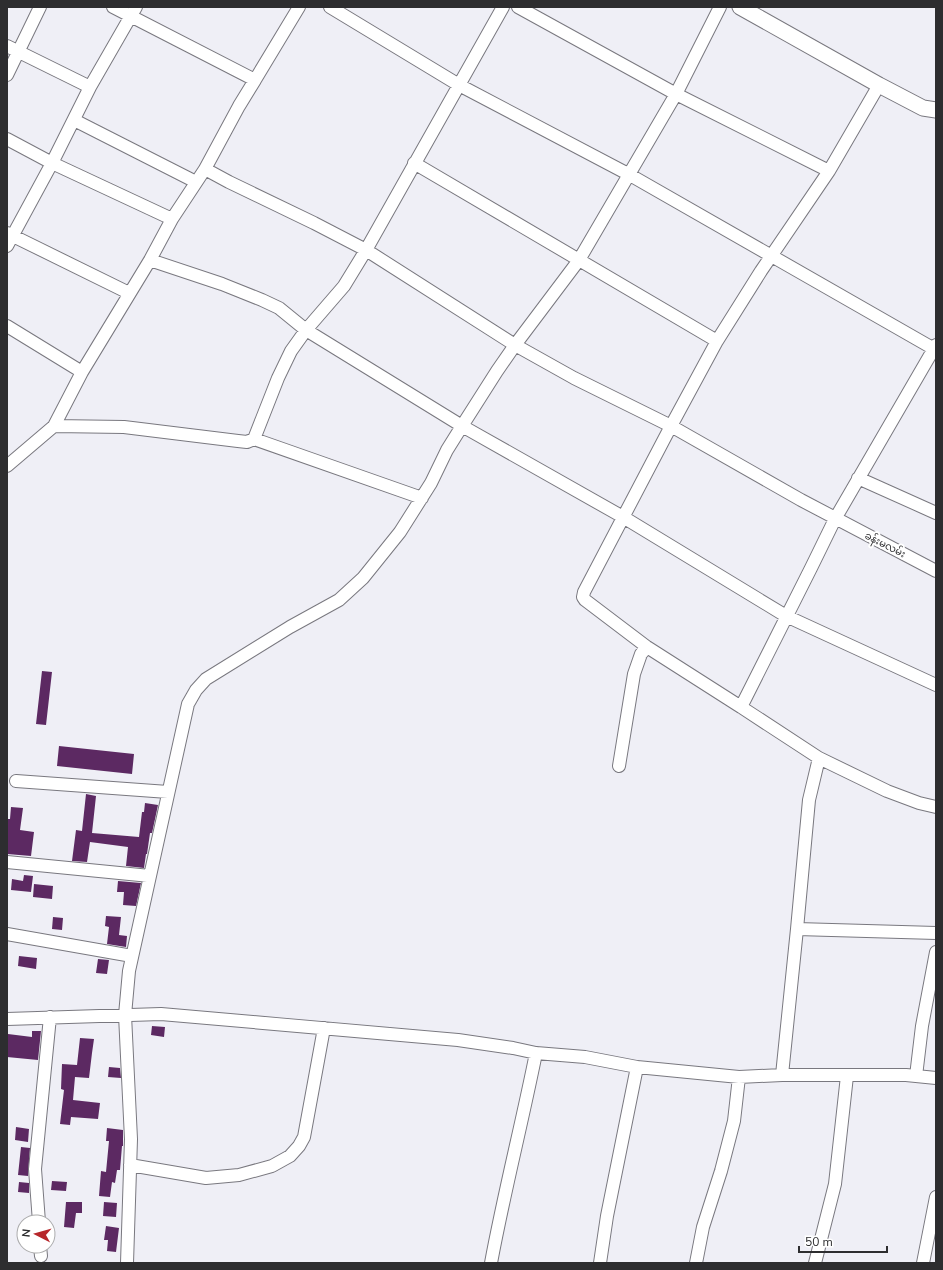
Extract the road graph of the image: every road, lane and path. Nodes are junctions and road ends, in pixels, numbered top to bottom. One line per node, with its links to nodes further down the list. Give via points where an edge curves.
1 (40, 7): 11 (street)
2 (113, 7): 9 (street)
3 (299, 7): 13 (street)
4 (330, 7): 14 (street)
5 (503, 7): 14 (street)
6 (518, 7): 17 (street)
7 (720, 7): 17 (street)
8 (740, 7): 15 (main road)
9 (133, 12): 13 (street); 16 (street)
10 (7, 46): 11 (street)
11 (18, 52): 12 (street); 16 (street)
12 (7, 75)
13 (255, 80): 23 (street)
14 (459, 85): 22 (street); 25 (street)
15 (879, 86): 18 (main road); 24 (street)
16 (90, 87): 19 (street)
17 (676, 94): 24 (street); 25 (street)
18 (932, 111)
19 (74, 120): 21 (street); 26 (street)
20 (7, 139): 21 (street)
21 (52, 163): 27 (street); 28 (street)
22 (414, 163): 29 (street); 32 (street)
23 (205, 169): 26 (street); 29 (street, ခန်းမလမ်း)
24 (829, 171): 30 (street)
25 (630, 175): 30 (street); 32 (street)
26 (196, 182): 27 (street)
27 (172, 219): 31 (street)
28 (9, 238): 33 (street)
29 (366, 250): 35 (street, via 344,286); 37 (street, ခန်းမလမ်း)
30 (772, 255): 36 (street); 38 (street)
31 (150, 260): 33 (street); 35 (street, via 262,300 279,308)
32 (579, 260): 36 (street); 37 (street)
33 (129, 293): 39 (street)
34 (7, 326): 39 (street)
35 (306, 330): 41 (street); 43 (street, via 291,351 278,378)
36 (717, 341): 42 (street)
37 (515, 345): 41 (street); 42 (street, ခန်းမလမ်း, via 574,378)
38 (935, 348): 45 (street)
39 (82, 372): 40 (street)
40 (54, 426): 43 (street, via 124,427 247,442); 44 (street)
41 (462, 426): 46 (street); 48 (street)
42 (671, 426): 48 (street); 49 (street, ခန်းမလမ်း)
43 (254, 439): 46 (street)
44 (7, 466)
45 (858, 478): 47 (street); 49 (street)
46 (422, 498): 58 (street, via 400,532 363,578 339,600 206,679 196,690 188,704)
47 (935, 508)
48 (623, 517): 51 (street); 52 (street, via 583,596)
49 (835, 519): 50 (street, ခန်းမလမ်း); 51 (street)
50 (936, 571)
51 (786, 616): 53 (street); 54 (street)
52 (647, 647): 54 (street); 56 (street, via 641,654 634,674)
53 (936, 685)
54 (741, 707): 55 (street)
55 (818, 758): 59 (street, via 887,792); 62 (street, via 809,800)
56 (619, 766)
57 (16, 780): 58 (street)
58 (168, 792): 61 (street)
59 (936, 807)
60 (7, 862): 61 (street)
61 (150, 876): 66 (street)
62 (797, 929): 63 (street); 73 (street)
63 (936, 933)
64 (7, 934): 66 (street)
65 (936, 952): 75 (street, via 922,1026)
66 (132, 956): 67 (street)
67 (125, 1015): 68 (street); 70 (street, via 161,1014); 78 (street)
68 (50, 1017): 69 (street); 80 (street, via 36,1169)
69 (7, 1019)
70 (324, 1028): 71 (street, via 458,1040); 78 (street, via 304,1137 290,1156 272,1166 239,1175 206,1178)
71 (536, 1053): 72 (street, via 585,1057); 82 (street)
72 (637, 1067): 76 (street); 83 (street)
73 (782, 1075): 74 (street); 76 (street)
74 (847, 1076): 75 (street); 85 (street, via 835,1184)
75 (916, 1076): 77 (street)
76 (739, 1077): 84 (street, via 734,1121 703,1227)
77 (936, 1078)
78 (130, 1165): 81 (street)
79 (936, 1197): 86 (street)
80 (39, 1214)
81 (127, 1263)
82 (491, 1263)
83 (600, 1263)
84 (696, 1263)
85 (815, 1263)
86 (923, 1263)

